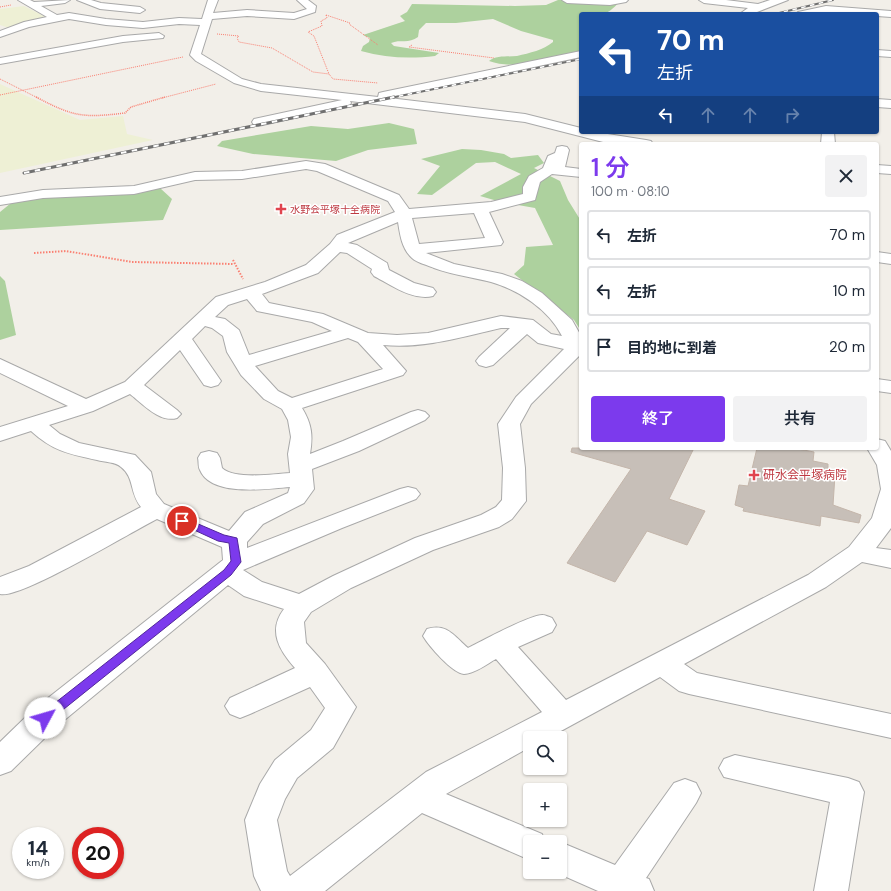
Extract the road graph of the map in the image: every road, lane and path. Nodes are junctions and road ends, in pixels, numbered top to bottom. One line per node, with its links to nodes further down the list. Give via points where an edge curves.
1 (22, 0): 12 (street)
2 (65, 0): 12 (street)
3 (82, 0): 16 (street, via 100,6)
4 (213, 0): 27 (street)
5 (302, 0): 13 (street)
6 (567, 0): 7 (street)
7 (623, 0)
8 (704, 0): 14 (street)
9 (783, 0): 14 (street)
10 (257, 3): 22 (street, via 267,10)
11 (806, 3): 15 (street)
12 (33, 5): 25 (street)
13 (311, 6): 22 (street, via 312,10 295,15); 24 (path, via 317,7)
14 (760, 7): 17 (street)
15 (826, 9): 18 (street); 19 (street); 20 (street)
16 (148, 10)
17 (748, 12)
18 (811, 12)
19 (839, 12)
20 (865, 12)
21 (879, 13): 23 (street)
22 (259, 14): 27 (street, via 238,13)
23 (891, 14)
24 (326, 15): 27 (path, via 327,18 321,21 322,26 308,32 314,36 329,74 313,72 272,48 239,42 239,36); 31 (path, via 350,23)
25 (55, 18): 26 (street, via 76,16); 29 (street, via 27,24)
26 (96, 20): 27 (street, via 143,25); 28 (street, via 80,27)
27 (204, 21): 36 (street)
28 (66, 24)
29 (0, 34)
30 (171, 35): 38 (street, via 123,39)
31 (378, 45)
32 (412, 45): 37 (path, via 409,47)
33 (879, 53): 35 (street)
34 (579, 54): 43 (street)
35 (891, 54)
36 (195, 55): 40 (street); 41 (path)
37 (500, 59)
38 (0, 61)
39 (0, 79): 41 (path)
40 (238, 81): 41 (path, via 161,98 132,107 125,113 98,116 82,116 63,111); 43 (street, via 261,87)
41 (22, 90): 42 (path)
42 (0, 95)
43 (363, 100): 47 (street); 48 (street, via 510,116)
44 (879, 103): 45 (street)
45 (891, 104)
46 (579, 118): 48 (street)
47 (258, 122)
48 (545, 123): 49 (street)
49 (567, 130): 50 (street); 53 (street)
50 (579, 133)
51 (585, 134): 52 (street)
52 (630, 142)
53 (562, 154): 56 (street, via 557,171); 58 (street, via 553,160 549,170 534,179 530,187 530,197)
54 (879, 168): 55 (street)
55 (891, 170)
56 (579, 173)
57 (0, 201): 59 (street, via 43,194 134,190 179,178 247,174 306,165 320,167 380,191 394,198)
58 (480, 208): 59 (street); 61 (street, via 495,242)
59 (404, 214): 60 (street, via 343,238); 61 (street)
60 (336, 247): 67 (street, via 351,248 381,267 380,272 408,287); 68 (street, via 312,269)
61 (413, 249): 73 (street, via 419,256 449,268 516,285 536,297 563,320)
62 (34, 254): 66 (path, via 66,251 132,262)
63 (879, 257): 64 (street)
64 (891, 259)
65 (233, 260): 66 (path)
66 (234, 264): 68 (path)
67 (427, 292)
68 (251, 293): 69 (street, via 222,301); 71 (street, via 263,307 317,318)
69 (200, 320): 72 (street); 75 (street, via 218,323 232,334)
70 (526, 324): 71 (street, via 501,322 428,339 397,341); 73 (street, via 545,339); 74 (street)
71 (357, 335): 75 (street); 81 (street, via 396,371)
72 (182, 338): 77 (street); 79 (street)
73 (574, 341): 98 (street, via 574,350 523,401 510,424 514,501 504,513 490,521 424,544 342,582)
74 (486, 360)
75 (243, 363): 81 (street, via 271,395)
76 (0, 365): 82 (street)
77 (211, 381)
78 (879, 385): 80 (street)
79 (132, 386): 82 (street); 83 (street)
80 (891, 387)
81 (290, 405): 89 (street, via 299,420 302,437 299,454)
82 (86, 407): 85 (street)
83 (170, 414)
84 (418, 416): 89 (street, via 351,446)
85 (34, 423): 86 (street); 93 (street, via 52,439 72,448 128,460 140,472 146,496)
86 (0, 434)
87 (879, 449): 90 (street, via 888,465)
88 (209, 458): 89 (street, via 212,471 218,477 230,481 256,483)
89 (302, 472): 95 (street, via 302,489 296,498 254,518)
90 (891, 487)
91 (891, 491): 94 (street, via 884,520)
92 (408, 494): 95 (street)
93 (156, 509): 95 (street, via 221,538); 97 (street, via 38,572)
94 (858, 553): 96 (street); 102 (street, via 817,581)
95 (232, 558): 98 (street, via 253,589); 107 (street, via 138,643 45,718)
96 (891, 559)
97 (4, 586)
98 (302, 605): 103 (street, via 290,621 292,646)
99 (542, 625): 101 (street)
100 (437, 636): 101 (street, via 465,663)
101 (499, 644): 105 (street)
102 (660, 663): 105 (street); 106 (street, via 689,683)
103 (315, 672): 104 (street); 114 (street, via 341,707 322,739 286,769 271,794 261,820 270,876)
104 (240, 706)
105 (562, 716): 110 (street, via 437,782)
106 (891, 726)
107 (0, 762)
108 (735, 768): 116 (street, via 848,792)
109 (685, 793): 113 (street)
110 (417, 796): 111 (street); 115 (street)
111 (523, 842)
112 (567, 861): 113 (street)
113 (629, 888)
114 (280, 891)
115 (298, 891)
116 (831, 891)

